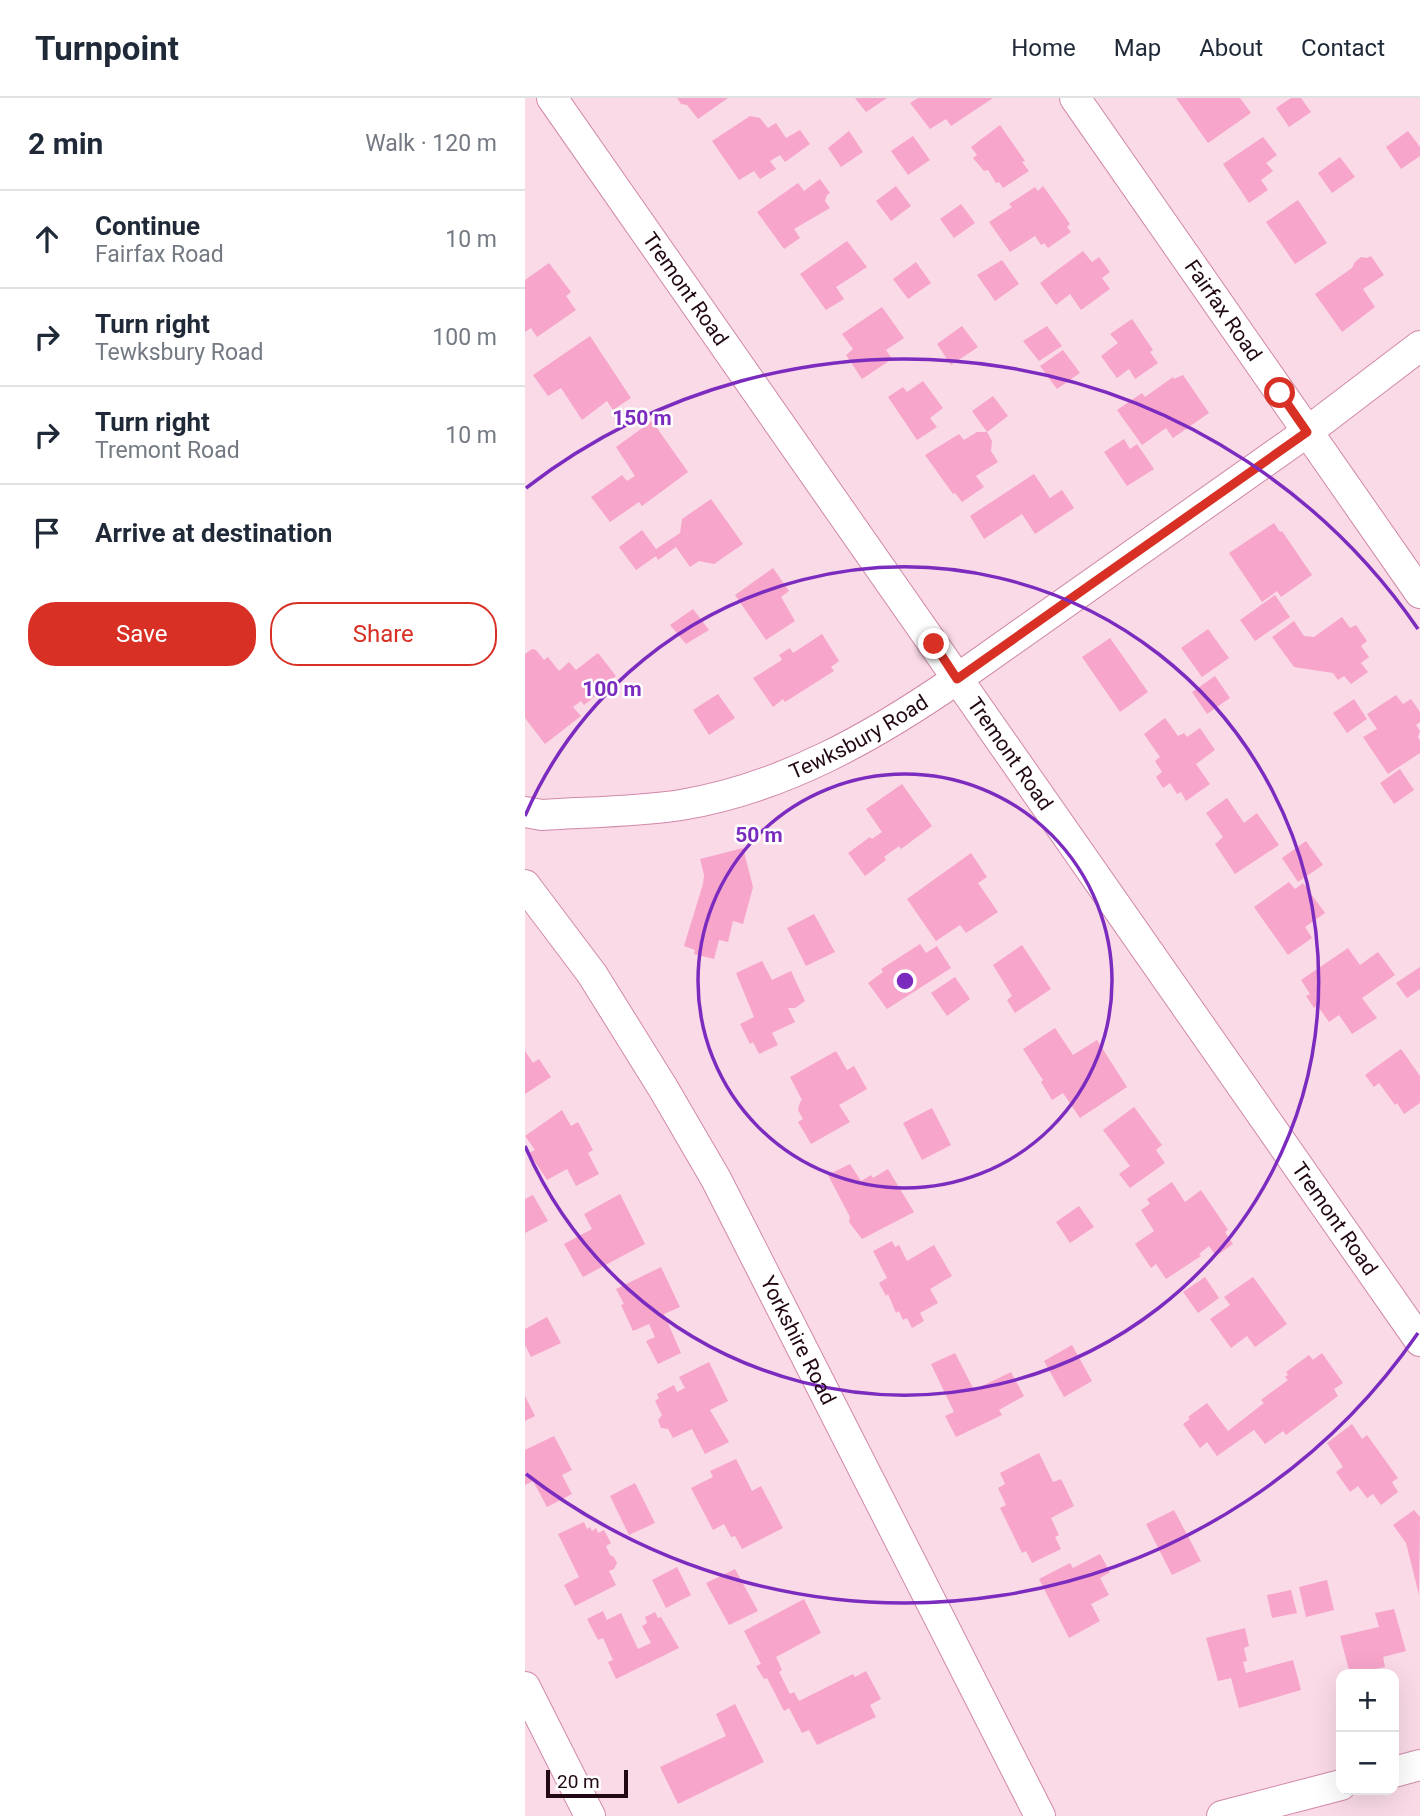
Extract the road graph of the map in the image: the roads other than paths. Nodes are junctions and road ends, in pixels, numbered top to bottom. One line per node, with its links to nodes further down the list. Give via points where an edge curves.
1 (552, 98): 6 (street, Tremont Road)
2 (1075, 98): 4 (street, Fairfax Road)
3 (1420, 346): 4 (street, Tewksbury Road)
4 (1307, 432): 5 (street, Fairfax Road); 6 (street, Tewksbury Road)
5 (1420, 593)
6 (957, 679): 7 (street, Tewksbury Road, via 833,755 732,794 680,805 542,815); 9 (street, Tremont Road)
7 (525, 812)
8 (525, 885): 15 (street, Yorkshire Road, via 591,974 716,1179)
9 (1420, 1341)
10 (525, 1687): 14 (street)
11 (1420, 1765): 12 (street)
12 (1399, 1771)
13 (1336, 1786): 16 (street)
14 (590, 1816)
15 (1040, 1816)
16 (1222, 1816)

